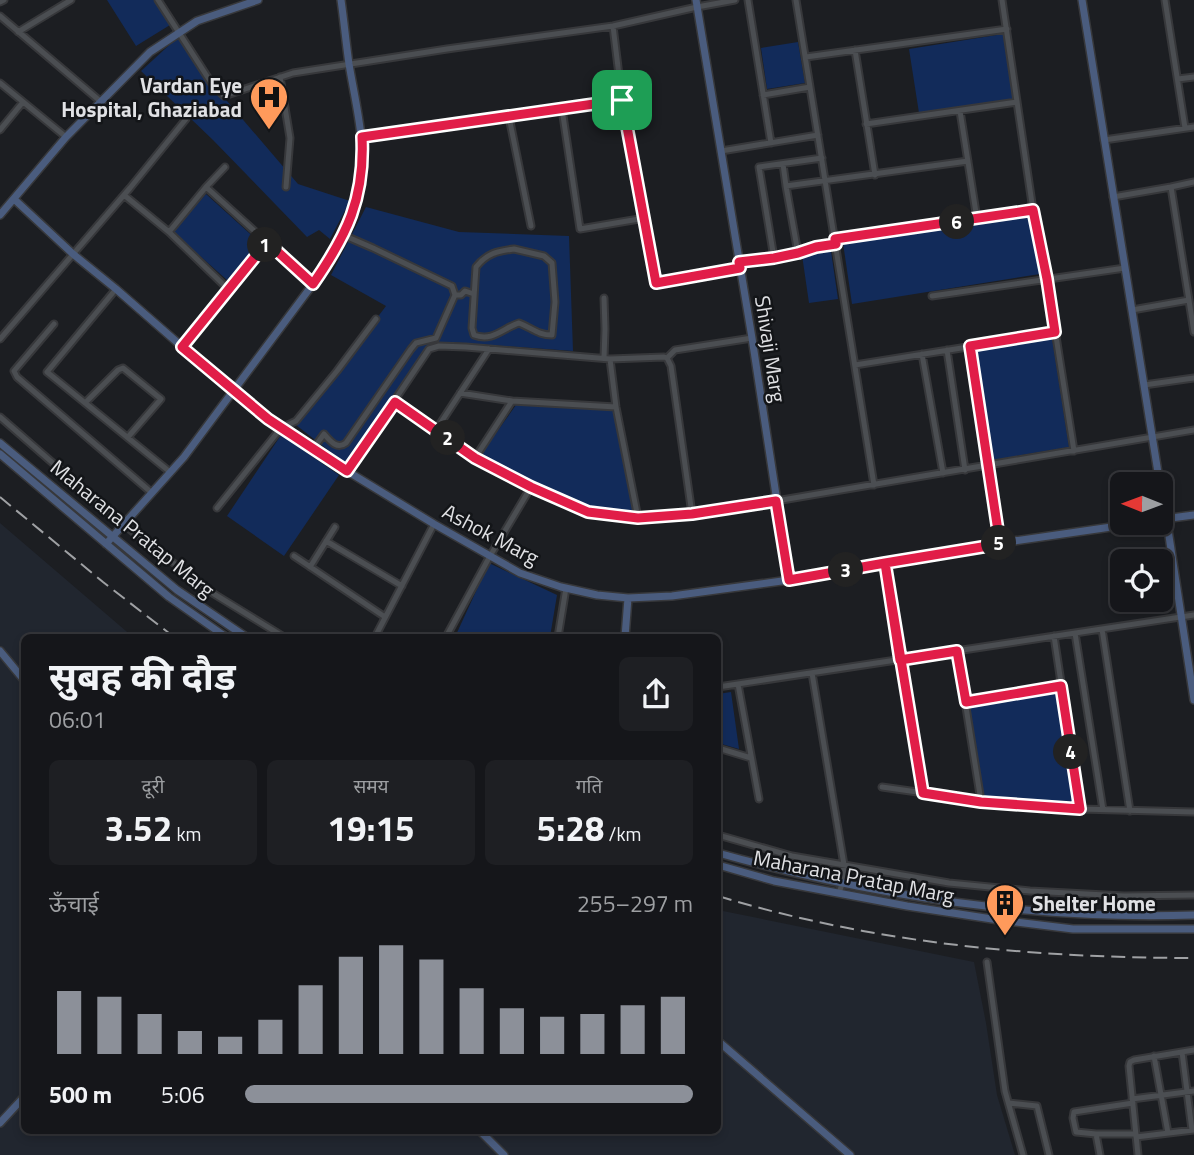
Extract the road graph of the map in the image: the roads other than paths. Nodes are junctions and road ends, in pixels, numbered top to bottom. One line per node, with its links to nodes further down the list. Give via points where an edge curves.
1 (71, 0): 15 (street)
2 (158, 0): 16 (street)
3 (258, 0): 16 (street, via 197,20)
4 (341, 0): 19 (street)
5 (735, 0): 11 (street)
6 (748, 0): 25 (street)
7 (796, 0): 18 (street)
8 (1002, 0): 14 (street)
9 (1082, 0): 41 (street)
10 (1165, 0): 22 (street)
11 (696, 3): 13 (street); 43 (street, Shivaji Marg)
12 (0, 16): 15 (street)
13 (613, 26): 19 (street); 26 (street)
14 (1007, 29): 17 (street); 29 (street)
15 (18, 32): 28 (street)
16 (178, 33): 20 (street, via 224,96); 28 (street, via 150,52)
17 (855, 50): 18 (street); 34 (street)
18 (806, 57): 24 (street)
19 (349, 63): 20 (street); 40 (street)
20 (279, 77): 53 (street, via 290,138)
21 (1194, 77): 22 (street)
22 (1178, 79): 36 (street)
23 (0, 83): 27 (street)
24 (810, 87): 25 (street); 38 (street)
25 (763, 95): 42 (street)
26 (622, 100): 30 (street); 60 (street)
27 (23, 102): 37 (street); 39 (street)
28 (100, 102): 39 (street)
29 (1017, 102): 31 (street); 58 (street)
30 (562, 109): 32 (street); 60 (street, via 580,229)
31 (960, 111): 34 (street); 45 (street)
32 (509, 117): 40 (street); 62 (street)
33 (186, 120): 55 (street)
34 (866, 124): 48 (street)
35 (1194, 127): 36 (street)
36 (1185, 128): 41 (street)
37 (0, 130)
38 (818, 135): 42 (street); 44 (street)
39 (66, 137): 57 (street)
40 (362, 137): 64 (street, via 360,189)
41 (1104, 140): 56 (street)
42 (771, 142): 43 (street)
43 (721, 151): 70 (street, Shivaji Marg)
44 (822, 158): 46 (street); 49 (street)
45 (968, 161): 48 (street); 61 (street)
46 (783, 164): 51 (street); 69 (street, via 759,167)
47 (225, 167): 52 (street)
48 (875, 175): 49 (street)
49 (826, 182): 51 (street); 65 (street)
50 (1194, 182): 54 (street)
51 (786, 186): 67 (street)
52 (206, 187): 63 (street); 66 (street)
53 (286, 187)
54 (1171, 187): 56 (street); 80 (street)
55 (124, 195): 63 (street); 68 (street)
56 (1113, 197): 71 (street)
57 (14, 199): 59 (street); 68 (street, Ashok Marg)
58 (1033, 210): 61 (street); 72 (street)
59 (0, 215)
60 (645, 218): 70 (street, via 656,283)
61 (978, 219): 65 (street)
62 (531, 226)
63 (169, 232): 75 (street)
64 (343, 235): 73 (street); 76 (street, via 452,286)
65 (835, 241): 67 (street); 95 (street)
66 (267, 242): 73 (street); 75 (street)
67 (798, 253): 69 (street)
68 (73, 254): 74 (street, Ashok Marg); 87 (street)
69 (774, 258): 70 (street)
70 (740, 265): 86 (street, Shivaji Marg)
71 (1125, 268): 72 (street); 81 (street)
72 (1047, 279): 78 (street); 84 (street)
73 (313, 284): 98 (street)
74 (116, 289): 89 (street, Ashok Marg); 102 (street, via 47,372)
75 (229, 289): 89 (street)
76 (455, 295): 77 (street, via 465,291); 111 (street, via 436,338 416,343 346,443 336,445 324,434)
77 (474, 295): 77 (street, via 476,267 493,252 514,249 544,256 552,262 552,335 519,323 495,336 474,335)
78 (932, 296)
79 (604, 298): 93 (street)
80 (1189, 300): 81 (street); 85 (street)
81 (1132, 310): 97 (street)
82 (376, 318): 105 (street, via 296,421)
83 (54, 324): 123 (street, via 15,371 17,377)
84 (1055, 332): 88 (street); 112 (street)
85 (1194, 332)
86 (752, 338): 94 (street, via 675,350); 124 (street, Shivaji Marg)
87 (0, 340)
88 (970, 346): 91 (street); 115 (street)
89 (182, 347): 98 (street, Ashok Marg)
90 (489, 349): 93 (street); 99 (street); 101 (street, via 429,349)
91 (947, 350): 92 (street); 116 (street)
92 (922, 354): 95 (street); 120 (street)
93 (607, 358): 94 (street); 103 (street)
94 (667, 358): 126 (street)
95 (855, 365): 121 (street)
96 (1194, 378): 97 (street)
97 (1144, 385): 109 (street)
98 (233, 391): 105 (street, Ashok Marg); 118 (street)
99 (460, 393): 100 (street); 106 (street)
100 (512, 401): 103 (street); 114 (street)
101 (395, 402): 106 (street); 117 (street)
102 (86, 403): 108 (street); 108 (street, via 123,368 161,399)
103 (616, 407): 128 (street)
104 (0, 418): 131 (street)
105 (281, 428): 111 (street, Ashok Marg); 125 (street)
106 (436, 429): 114 (street)
107 (1194, 430): 109 (street)
108 (128, 437): 118 (street)
109 (1153, 438): 112 (street); 119 (street)
110 (0, 443): 134 (street, Maharana Pratap Marg)
111 (313, 449): 117 (street, Ashok Marg)
112 (1074, 451): 115 (street)
113 (0, 454): 137 (street, Maharana Pratap Marg)
114 (475, 458): 122 (street)
115 (988, 466): 116 (street); 138 (street)
116 (965, 470): 120 (street)
117 (347, 471): 130 (street, Ashok Marg)
118 (170, 472): 123 (street)
119 (1158, 472)
120 (943, 473): 121 (street)
121 (874, 485): 124 (street)
122 (531, 487): 128 (street, via 588,512); 140 (street)
123 (152, 493): 131 (street)
124 (776, 501): 126 (street); 143 (street, Shivaji Marg)
125 (217, 508)
126 (692, 514): 128 (street)
127 (1194, 514): 129 (street)
128 (638, 518)
129 (1173, 518)
130 (434, 524): 140 (street, Ashok Marg); 144 (street)
131 (124, 525): 134 (street); 154 (street, via 214,594)
132 (335, 527): 136 (street)
133 (1110, 527): 138 (street, Ashok Marg)
134 (112, 536): 137 (street); 153 (street, Maharana Pratap Marg, via 177,590)
135 (1168, 536): 149 (street)
136 (326, 541): 142 (street); 144 (street)
137 (106, 544): 152 (street, Maharana Pratap Marg)
138 (1000, 544): 141 (street, Ashok Marg)
139 (293, 556): 142 (street)
140 (490, 556): 145 (street, Ashok Marg, via 520,573); 156 (street)
141 (885, 563): 143 (street, Ashok Marg); 162 (street)
142 (310, 567): 148 (street)
143 (789, 580): 146 (street, Ashok Marg)
144 (401, 586): 148 (street)
145 (566, 588): 146 (street, Ashok Marg); 157 (street)
146 (628, 598): 158 (street)
147 (1194, 615): 149 (street)
148 (385, 617): 155 (street)
149 (1181, 617): 150 (street); 168 (street)
150 (1102, 629): 151 (street); 178 (street)
151 (1075, 633): 159 (street); 177 (street)
152 (222, 634)
153 (242, 634)
154 (279, 634)
155 (376, 634)
156 (448, 634)
157 (558, 634)
158 (625, 634)
159 (1054, 636): 160 (street); 166 (street)
160 (957, 651): 162 (street); 169 (street)
161 (0, 652): 164 (street)
162 (900, 660): 163 (street); 173 (street)
163 (812, 673): 165 (street); 182 (street)
164 (21, 676)
165 (738, 684): 167 (street); 171 (street)
166 (1061, 686): 169 (street); 176 (street)
167 (721, 687)
168 (1194, 700)
169 (966, 702): 175 (street)
170 (721, 749): 171 (street)
171 (751, 758): 174 (street)
172 (882, 787): 173 (street)
173 (923, 793): 175 (street)
174 (759, 799)
175 (981, 802): 176 (street)
176 (1080, 809): 177 (street)
177 (1103, 810): 178 (street)
178 (1130, 811): 179 (street)
179 (1194, 812)
180 (721, 836): 182 (street)
181 (721, 854): 184 (street, Maharana Pratap Marg)
182 (844, 865): 184 (street); 186 (street, via 1030,891)
183 (721, 866): 185 (street, Maharana Pratap Marg)
184 (842, 884): 185 (street); 187 (street, Maharana Pratap Marg, via 996,907)
185 (839, 893): 188 (street, Maharana Pratap Marg, via 1073,929)
186 (1194, 895)
187 (1194, 915)
188 (1194, 929)
189 (987, 962): 198 (street)
190 (721, 1044): 206 (street)
191 (1194, 1050): 192 (street)
192 (1182, 1052): 193 (street); 194 (street)
193 (1154, 1056): 195 (street); 197 (street, via 1129,1064)
194 (1191, 1091): 195 (street); 200 (street)
195 (1161, 1096): 197 (street); 201 (street)
196 (21, 1100): 199 (street)
197 (1133, 1101): 203 (street, via 1074,1112 1076,1132); 204 (street)
198 (1009, 1103): 207 (street); 208 (street, via 1037,1106)
199 (0, 1123)
200 (1193, 1130): 201 (street)
201 (1168, 1133): 204 (street)
202 (483, 1134): 205 (street)
203 (1096, 1134): 204 (street); 209 (street)
204 (1136, 1135): 210 (street)
205 (504, 1155)
206 (850, 1155)
207 (1023, 1155)
208 (1049, 1155)
209 (1100, 1155)
210 (1138, 1155)

